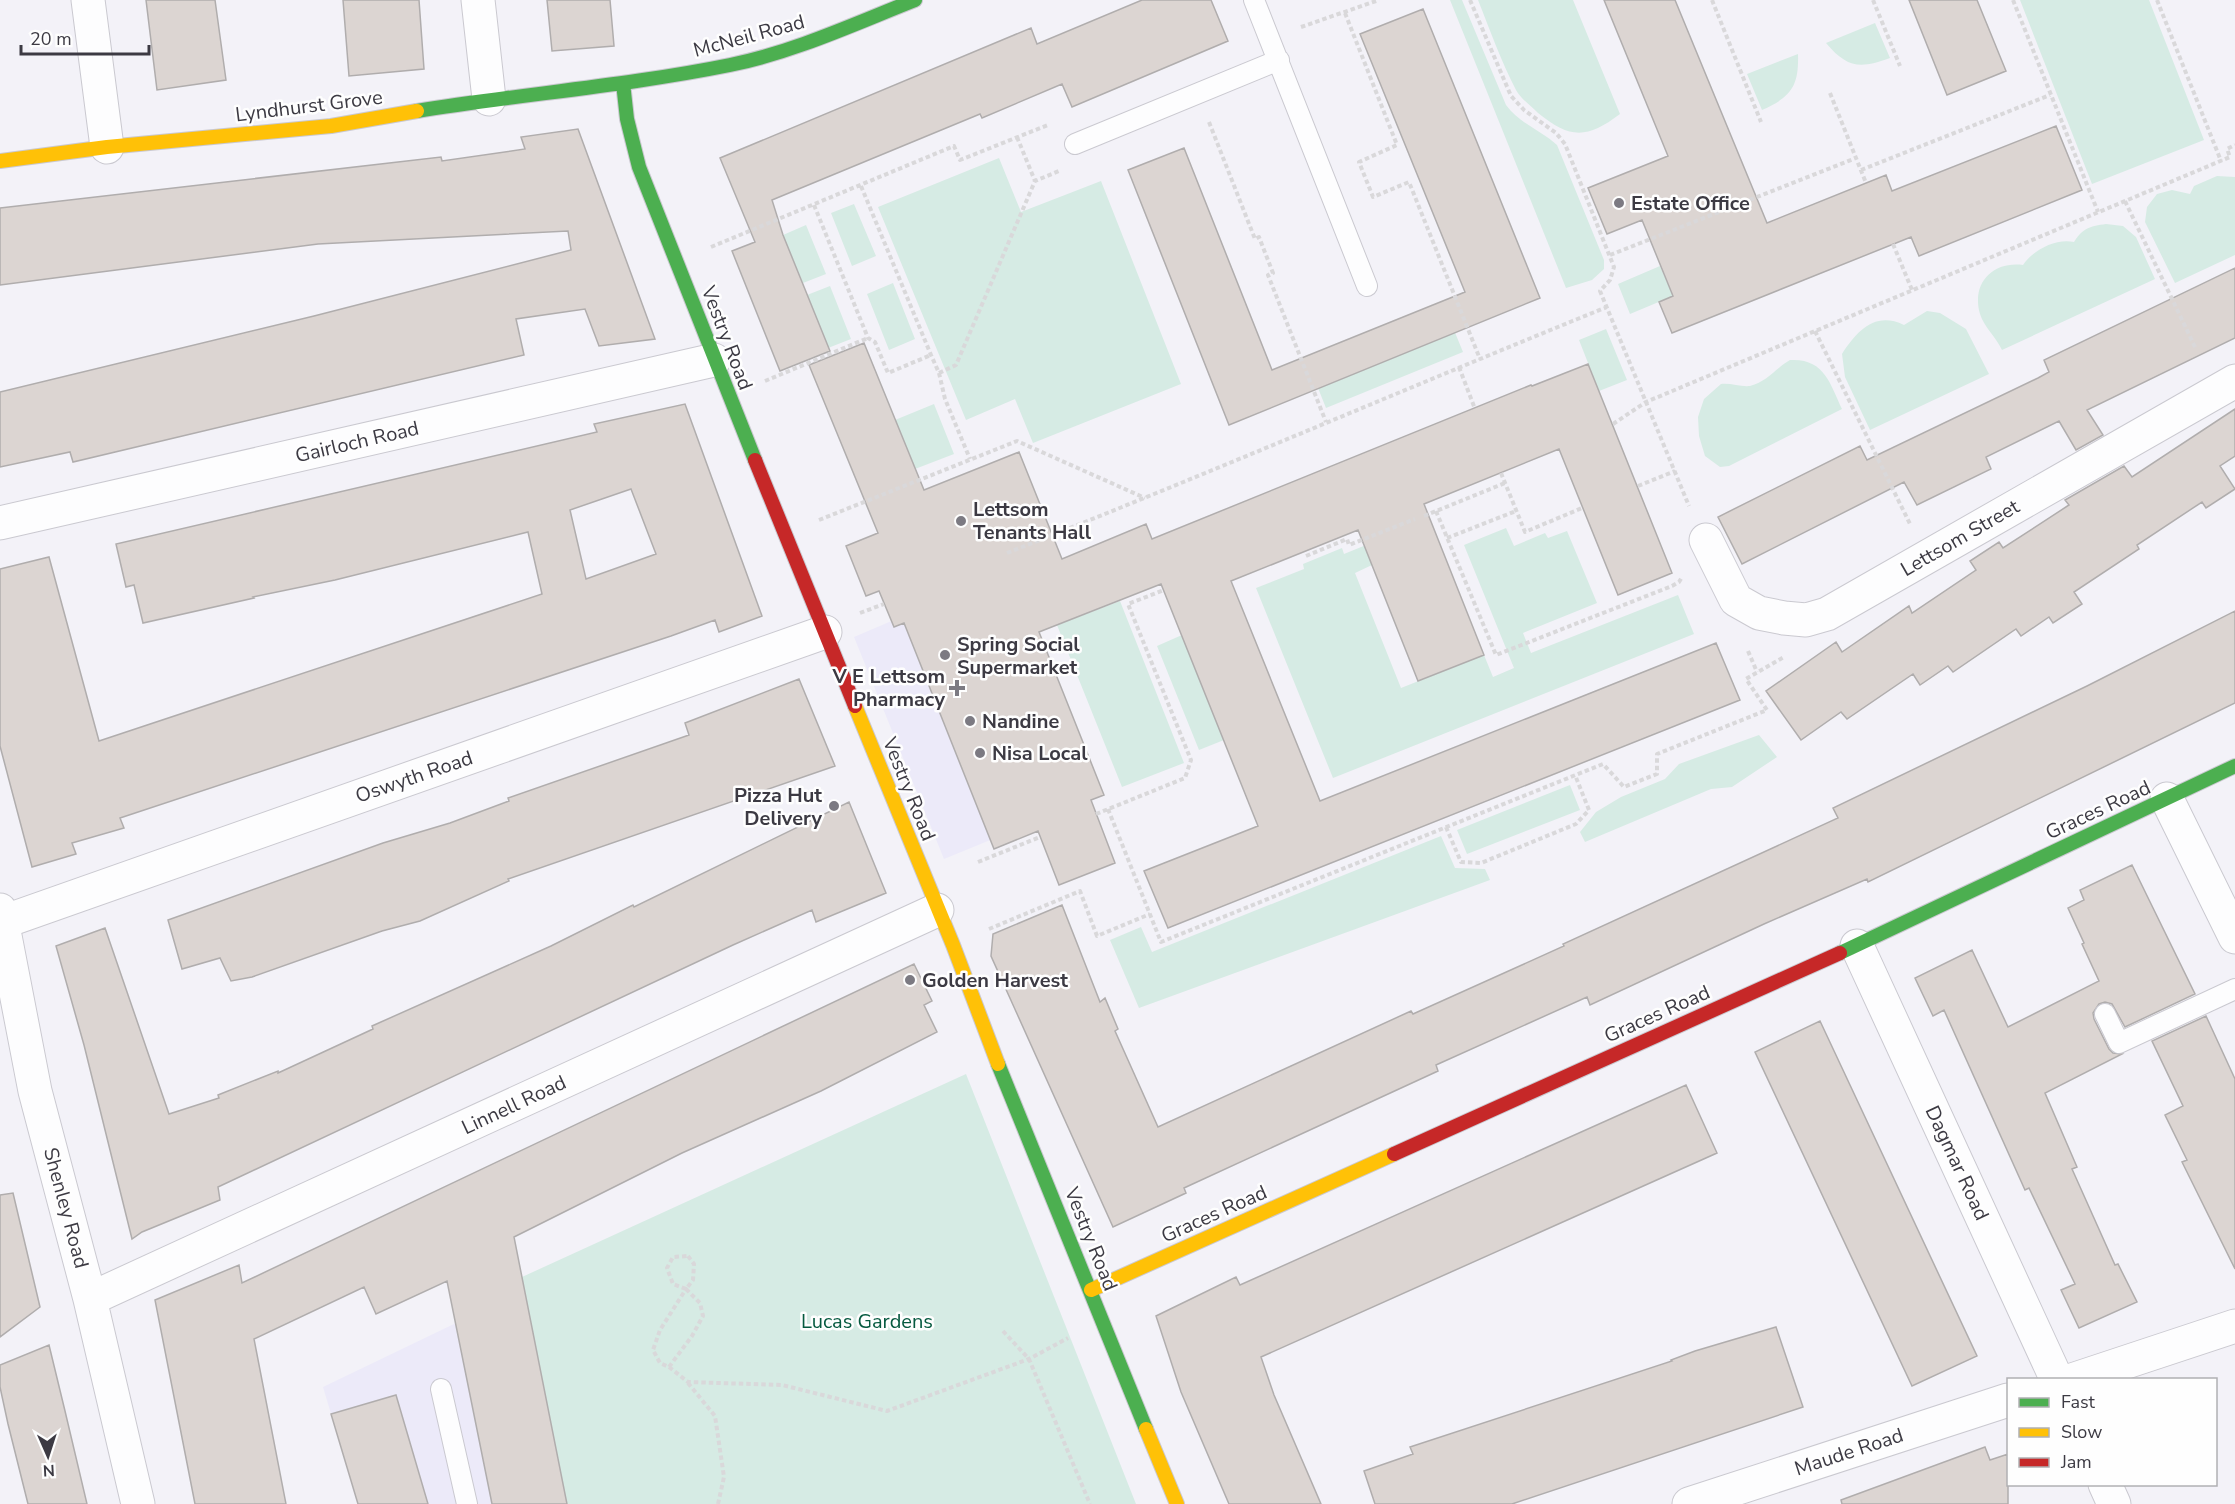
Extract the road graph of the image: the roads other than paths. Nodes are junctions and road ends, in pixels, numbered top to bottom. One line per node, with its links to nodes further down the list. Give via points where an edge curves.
1 (88, 0): 9 (street)
2 (478, 0): 7 (street)
3 (915, 0): 6 (street, McNeil Road, via 784,51 731,65)
4 (1254, 0): 5 (lane)
5 (1279, 60): 8 (lane); 11 (lane)
6 (623, 83): 7 (street, Lyndhurst Grove); 12 (street, Vestry Road, via 639,167)
7 (489, 99): 9 (street, Lyndhurst Grove, via 331,126)
8 (1075, 144)
9 (107, 147): 10 (street, Lyndhurst Grove)
10 (0, 161)
11 (1367, 286)
12 (714, 360): 14 (street, Gairloch Road); 16 (street, Vestry Road)
13 (2235, 381): 15 (street, Lettsom Street, via 1827,614 1806,620 1759,613 1736,600)
14 (0, 523)
15 (1699, 526)
16 (825, 632): 19 (street, Vestry Road); 20 (street, Oswyth Road)
17 (2235, 766): 18 (street, Graces Road)
18 (2167, 799): 21 (street); 22 (street, Graces Road)
19 (937, 910): 25 (street, Vestry Road); 26 (street, Linnell Road)
20 (2, 916): 26 (street, Shenley Road, via 35,1091)
21 (2235, 937)
22 (1857, 946): 25 (street, Graces Road); 28 (street, Dagmar Road)
23 (2235, 988): 24 (lane, via 2119,1042)
24 (2105, 1014)
25 (1091, 1290): 35 (street, Vestry Road)
26 (90, 1299): 33 (street, Shenley Road)
27 (2235, 1326): 29 (street)
28 (2056, 1378)
29 (2078, 1378)
30 (441, 1389): 34 (lane)
31 (2007, 1400): 36 (street, Maude Road)
32 (2105, 1486): 37 (street)
33 (138, 1504)
34 (467, 1504)
35 (1177, 1504)
36 (1689, 1504)
37 (2114, 1504)

